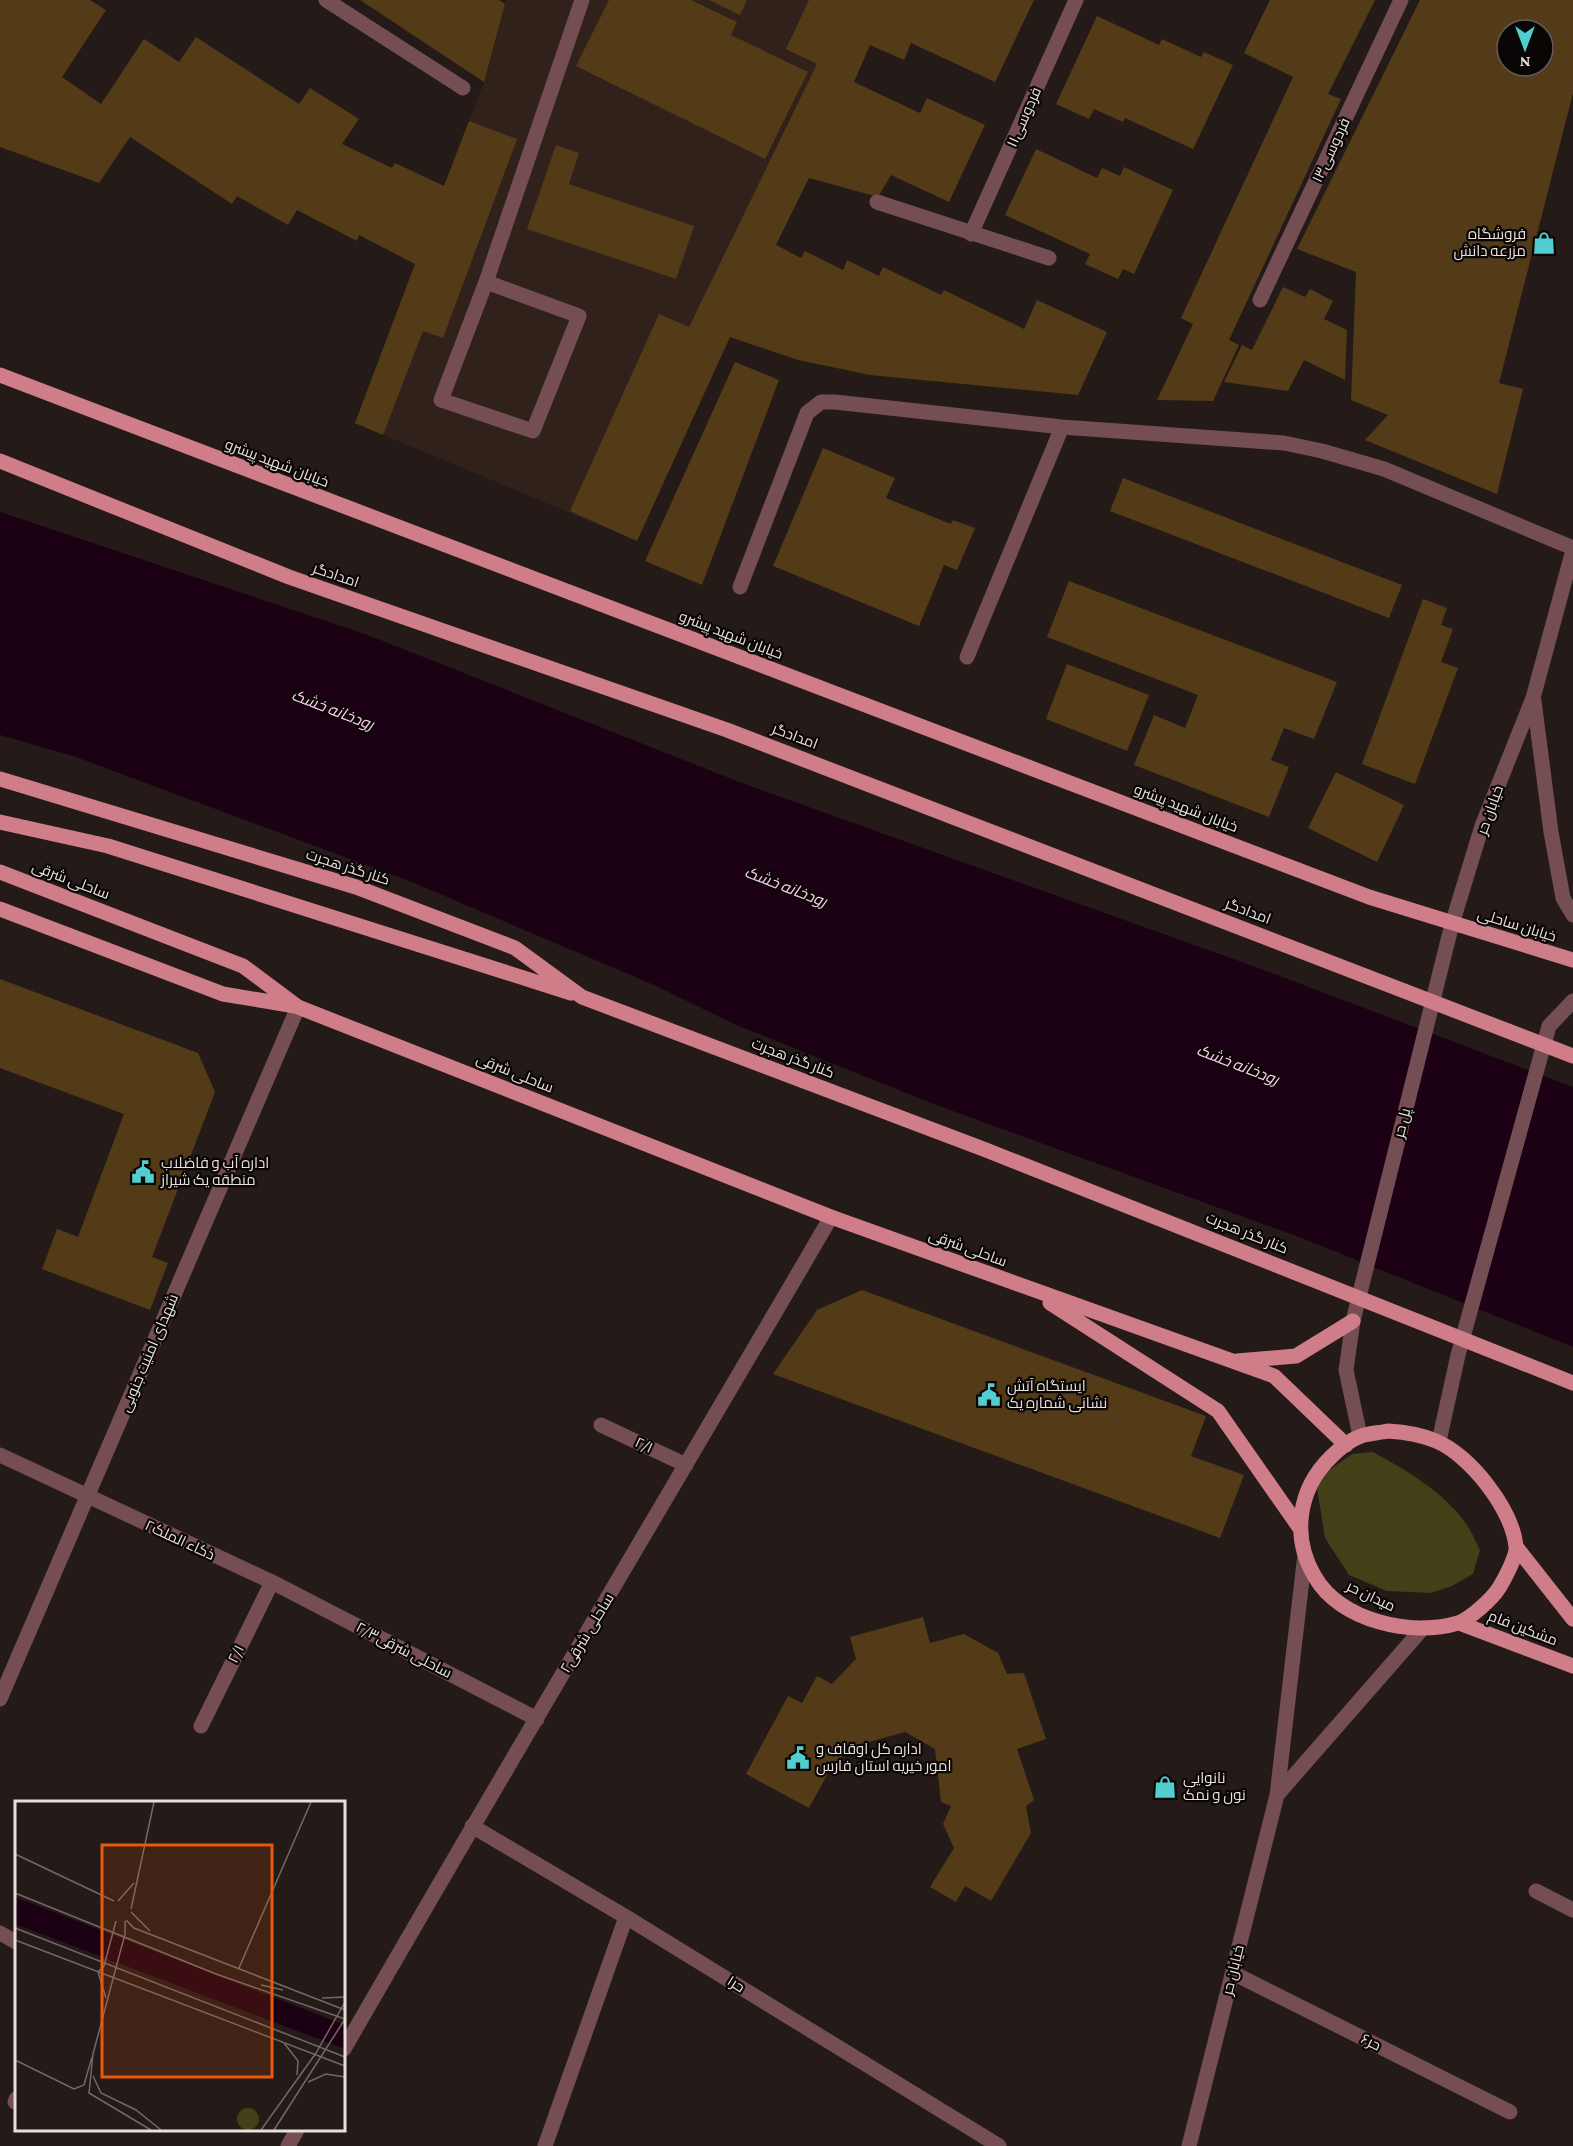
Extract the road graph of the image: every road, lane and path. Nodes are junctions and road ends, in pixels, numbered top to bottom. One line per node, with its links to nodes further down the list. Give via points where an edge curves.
1 (326, 0): 5 (street)
2 (582, 0): 9 (street)
3 (1076, 0): 7 (street, فردوسی۱۱)
4 (1401, 0): 10 (street, فردوسی۱۳)
5 (463, 88)
6 (877, 202): 7 (street)
7 (971, 234): 8 (street)
8 (1049, 258)
9 (486, 282): 9 (street, via 579,316 533,431 441,400)
10 (1260, 300)
11 (0, 375): 23 (main road, خیابان شهید پیشرو, via 1358,893)
12 (1062, 427): 14 (street, via 1284,443 1322,450 1384,469); 15 (street, via 821,402 807,413); 16 (street)
13 (0, 461): 28 (main road, امدادگر, via 289,577 727,730)
14 (1573, 549): 17 (street, خیابان حر)
15 (740, 587)
16 (967, 657)
17 (1533, 698): 22 (street, خیابان حر, via 1551,832 1563,897); 23 (street, خیابان حر, via 1482,826)
18 (0, 779): 25 (main road, کنار گذر هجرت, via 366,891 515,948)
19 (0, 822): 25 (main road, via 108,846)
20 (0, 872): 27 (main road, ساحلی شرقی, via 243,966)
21 (0, 909): 27 (main road, via 223,994)
22 (1573, 915)
23 (1452, 924): 24 (main road, خیابان ساحلی); 31 (street, پل حر)
24 (1573, 960)
25 (582, 997): 33 (main road, کنار گذر هجرت, via 986,1150)
26 (1573, 1001): 36 (street, via 1549,1026)
27 (298, 1006): 29 (main road, ساحلی شرقی); 40 (street, شهدای امنیت جنوبی)
28 (1573, 1056)
29 (831, 1217): 30 (main road, ساحلی شرقی); 39 (street, ساحلی شرقی۲)
30 (1027, 1289): 32 (main road, ساحلی شرقی); 41 (main road, ساحلی شرقی, via 1218,1411)
31 (1353, 1322): 32 (main road, via 1296,1356); 35 (street, پل حر, via 1346,1370)
32 (1232, 1361): 37 (main road, ساحلی شرقی, via 1274,1376)
33 (1573, 1383)
34 (601, 1425): 39 (street, ۲/‍‍۱)
35 (1360, 1436): 36 (main road, میدان حر, via 1414,1432); 37 (main road, میدان حر)
36 (1438, 1441): 42 (main road, میدان حر, via 1461,1457 1505,1510)
37 (1346, 1445): 41 (main road, میدان حر, via 1320,1468 1308,1486)
38 (0, 1455): 40 (street, ذکاء الملک۲)
39 (686, 1465): 50 (street, ساحلی شرقی۲)
40 (88, 1498): 44 (street, ذکاء الملک۲); 49 (street, شهدای امنیت جنوبی)
41 (1299, 1527): 43 (main road, میدان حر)
42 (1517, 1548): 45 (main road, مشکین فام); 46 (main road, میدان حر, via 1492,1598)
43 (1305, 1554): 47 (main road, میدان حر, via 1315,1578 1336,1601 1392,1627); 52 (street, خیابان حر)
44 (272, 1582): 50 (street, ساحلی شرقی۲/۳); 51 (street, ۲/‍۱)
45 (1573, 1619)
46 (1459, 1623): 47 (main road, میدان حر); 48 (main road, مشکین فام)
47 (1423, 1628): 52 (street)
48 (1573, 1666)
49 (0, 1699)
50 (537, 1719): 53 (street, ساحلی شرقی۲)
51 (201, 1726)
52 (1277, 1795): 59 (street, خیابان حر)
53 (472, 1826): 56 (street, حر۱); 60 (street, ساحلی شرقی۲)
54 (1536, 1891): 55 (street)
55 (1573, 1910)
56 (626, 1917): 64 (street); 65 (street, حر۱)
57 (0, 1933): 58 (street)
58 (15, 1941)
59 (1233, 1973): 61 (street, حر۶); 66 (street, خیابان حر)
60 (345, 2047)
61 (1510, 2112)
62 (296, 2131): 63 (street)
63 (288, 2146)
64 (545, 2146)
65 (999, 2146)
66 (1189, 2146)

